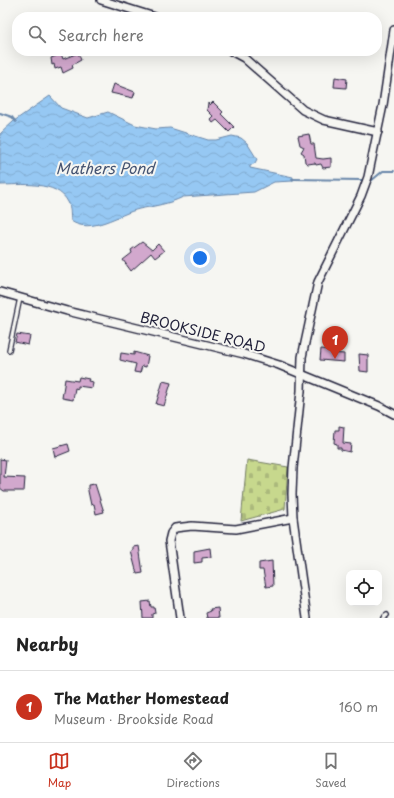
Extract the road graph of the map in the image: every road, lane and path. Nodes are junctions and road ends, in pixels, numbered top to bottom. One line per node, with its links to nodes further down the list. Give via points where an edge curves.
1 (101, 0): 2 (street)
2 (139, 12)
3 (394, 30): 4 (street)
4 (393, 39): 6 (street)
5 (240, 56): 6 (street, via 303,110 324,120)
6 (378, 132): 10 (street, via 365,187 318,282)
7 (0, 292): 8 (street, BROOKSIDE ROAD)
8 (20, 298): 9 (lane); 10 (street, BROOKSIDE ROAD, via 244,354)
9 (9, 350)
10 (300, 375): 11 (street, BROOKSIDE ROAD); 12 (street, via 301,391 293,468)
11 (394, 414)
12 (293, 518): 14 (street, via 236,529 192,526 176,528 171,533 169,541); 15 (street)
13 (387, 615): 16 (lane)
14 (180, 618)
15 (308, 618)
16 (383, 618)

